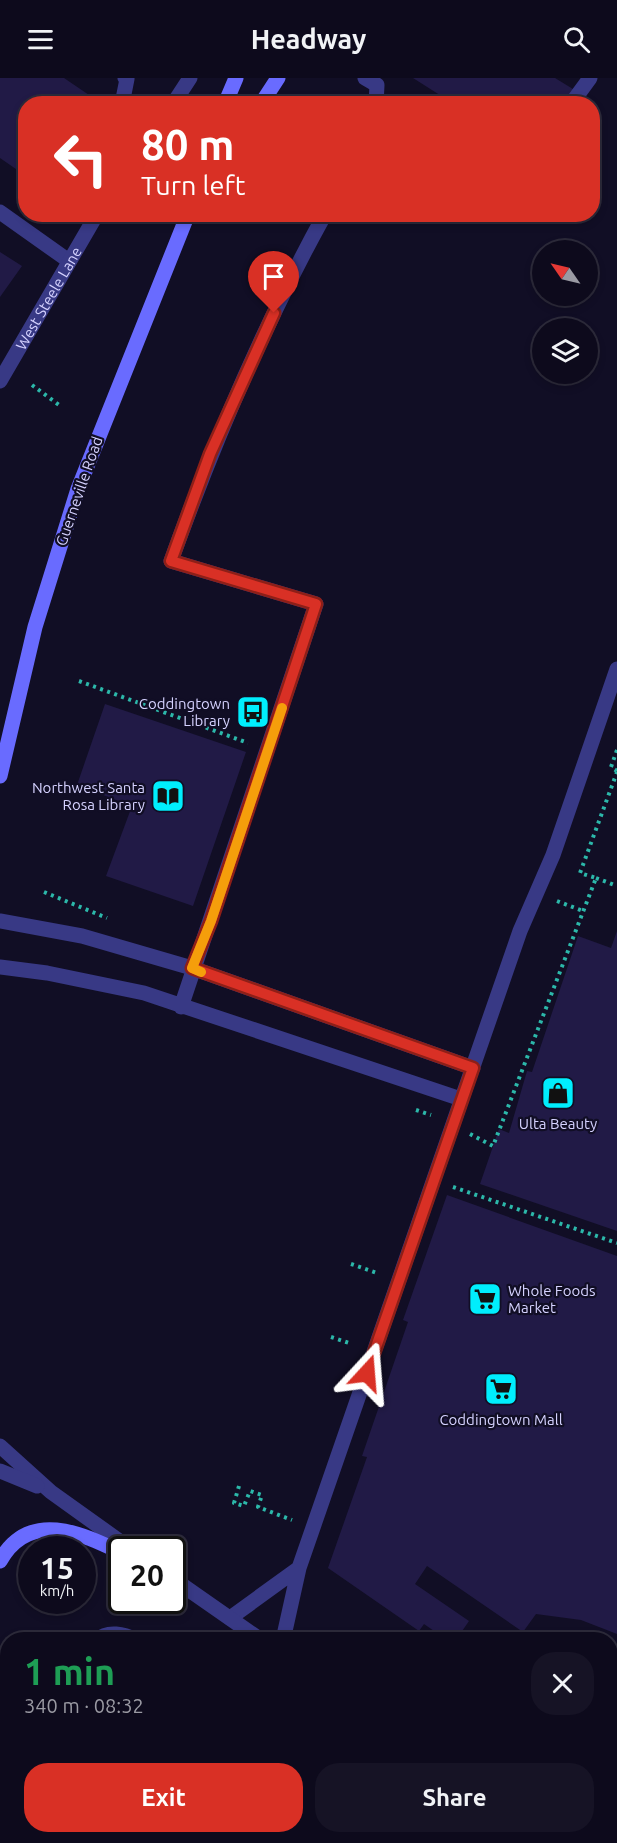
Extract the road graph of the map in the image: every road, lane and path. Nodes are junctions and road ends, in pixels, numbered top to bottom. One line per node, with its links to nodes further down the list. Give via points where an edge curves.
1 (127, 78): 7 (street)
2 (190, 78): 8 (street)
3 (236, 78): 9 (main road)
4 (278, 78): 10 (main road)
5 (590, 78): 12 (street)
6 (374, 80): 11 (street)
7 (124, 96)
8 (178, 96)
9 (228, 96)
10 (266, 96)
11 (375, 96)
12 (577, 96)
13 (0, 212): 17 (street)
14 (92, 222): 17 (street, West Steele Lane)
15 (185, 222): 26 (main road, Guerneville Road, via 78,489 35,627)
16 (321, 222): 35 (street, via 228,412 171,561 316,604)
17 (69, 261): 18 (street, West Steele Lane)
18 (0, 381)
19 (33, 385): 20 (path)
20 (59, 405)
21 (617, 669): 37 (street)
22 (79, 681): 23 (path, via 252,744)
23 (251, 750)
24 (617, 750): 25 (path, via 611,767)
25 (617, 771): 27 (path, via 580,873)
26 (0, 776)
27 (596, 878): 28 (path); 31 (path)
28 (617, 886)
29 (44, 892): 33 (path)
30 (557, 901): 31 (path)
31 (583, 911): 40 (path, via 493,1146)
32 (0, 921): 35 (street, via 82,936)
33 (117, 922)
34 (0, 968): 36 (street, via 84,980)
35 (192, 968): 36 (street); 37 (street)
36 (181, 1006): 38 (street)
37 (473, 1068): 38 (street)
38 (461, 1099): 56 (street)
39 (468, 1133): 40 (path)
40 (474, 1136): 41 (path)
41 (468, 1146)
42 (448, 1186): 43 (path)
43 (617, 1243)
44 (351, 1264): 45 (path)
45 (377, 1273)
46 (332, 1336): 47 (path)
47 (352, 1344)
48 (0, 1446): 51 (street)
49 (0, 1470): 51 (street)
50 (239, 1486): 52 (path, via 234,1503 244,1506 250,1491 262,1495 258,1507)
51 (51, 1492): 53 (street)
52 (292, 1520)
53 (112, 1536)
54 (108, 1546): 55 (main road, via 60,1528 29,1533 13,1544)
55 (0, 1561)
56 (299, 1568): 58 (street); 60 (street)
57 (186, 1588): 58 (street)
58 (230, 1618): 59 (street)
59 (250, 1632)
60 (286, 1632)

